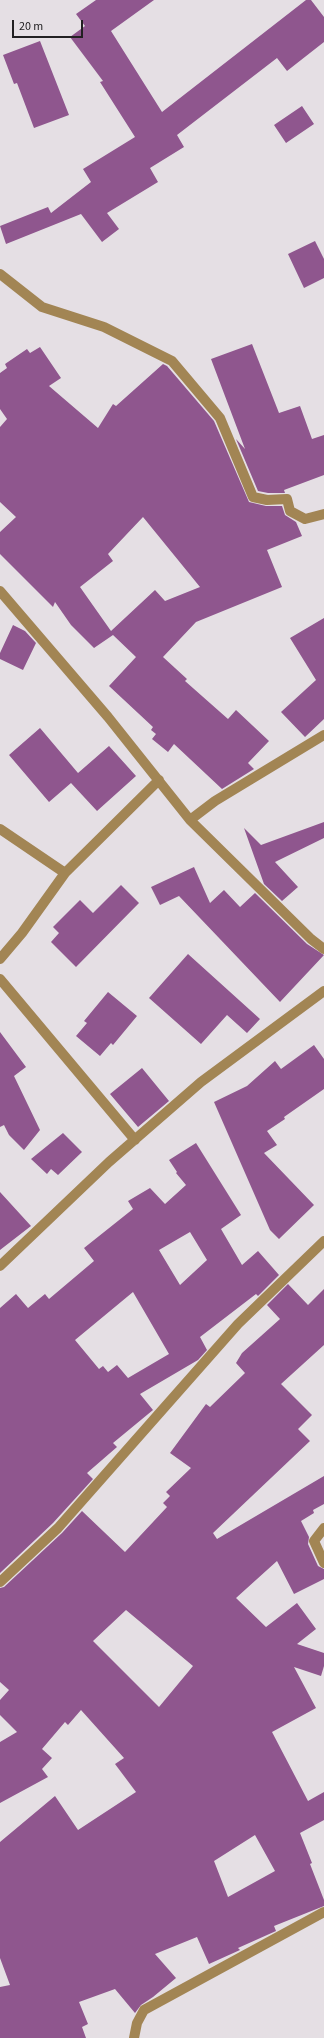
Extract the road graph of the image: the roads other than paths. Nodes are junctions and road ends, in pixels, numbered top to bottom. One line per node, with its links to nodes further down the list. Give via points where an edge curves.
1 (0, 274): 2 (street, via 42,307 104,327 172,361 220,418 253,497 267,500 287,499 290,511 305,519)
2 (324, 514)
3 (0, 591): 5 (street)
4 (324, 735): 6 (street, via 215,801)
5 (159, 780): 6 (street); 8 (street)
6 (190, 820): 9 (street)
7 (0, 829): 8 (street)
8 (65, 873): 10 (street, via 22,933)
9 (324, 949)
10 (0, 958)
11 (0, 979): 13 (street)
12 (324, 990): 13 (street, via 201,1082)
13 (135, 1140): 15 (street)
14 (324, 1241): 18 (street, via 238,1324 58,1528)
15 (0, 1266)
16 (324, 1528): 17 (street, via 314,1542)
17 (324, 1563)
18 (0, 1582)
19 (324, 1912): 20 (street, via 144,2010)
20 (134, 2038)

